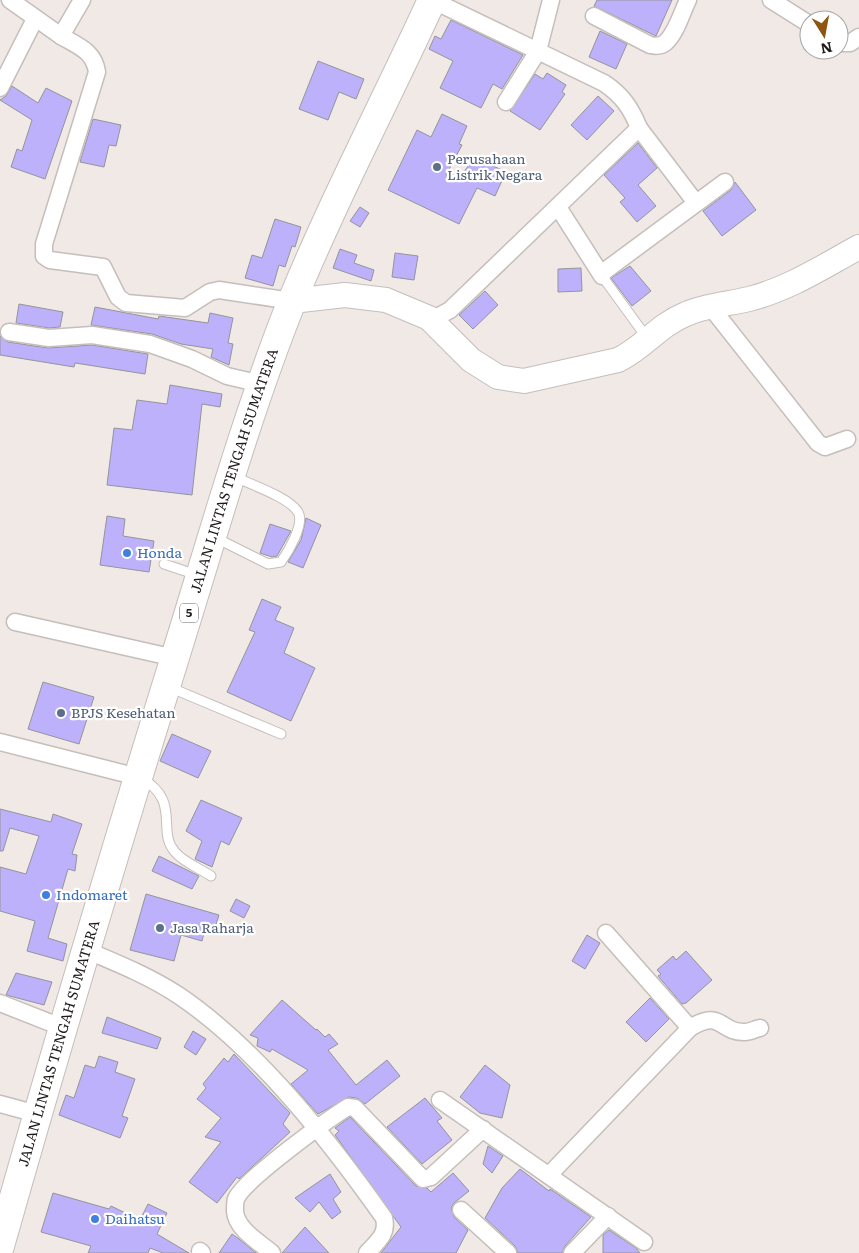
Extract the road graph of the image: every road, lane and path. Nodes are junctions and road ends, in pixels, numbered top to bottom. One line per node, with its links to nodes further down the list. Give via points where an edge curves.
1 (10, 0): 9 (street)
2 (82, 0): 10 (street)
3 (432, 0): 11 (street); 20 (highway, JALAN LINTAS TENGAH SUMATERA / 5)
4 (551, 0): 11 (street)
5 (688, 0): 7 (street, via 671,35 659,46 650,45)
6 (771, 0): 8 (street)
7 (594, 16)
8 (799, 18)
9 (35, 19): 10 (street); 12 (street)
10 (61, 36): 20 (street, via 89,52 97,72 44,244 46,258 103,267 118,297 126,304 185,308 210,292 220,290)
11 (538, 51): 13 (street); 14 (street, via 619,93)
12 (0, 88)
13 (506, 102)
14 (639, 128): 16 (street); 17 (street)
15 (725, 182): 16 (street)
16 (696, 203): 19 (street)
17 (558, 207): 19 (street); 22 (street, via 450,310)
18 (859, 246): 21 (street, via 776,290 750,299)
19 (602, 274): 24 (lane)
20 (292, 301): 22 (street, via 345,295 386,300); 25 (highway, JALAN LINTAS TENGAH SUMATERA / 5)
21 (710, 306): 24 (street, via 671,320); 26 (street, via 818,443 825,447 835,446)
22 (429, 318): 24 (street, via 471,360 498,377 524,381 618,360 632,354)
23 (9, 332): 25 (street, via 49,338 92,335 150,344 227,376)
24 (648, 339)
25 (261, 384): 27 (highway, JALAN LINTAS TENGAH SUMATERA / 5)
26 (847, 439)
27 (232, 476): 28 (highway, JALAN LINTAS TENGAH SUMATERA / 5); 28 (lane, via 290,504 299,512 300,520 290,550 281,562 268,564)
28 (213, 537): 30 (highway, JALAN LINTAS TENGAH SUMATERA / 5)
29 (164, 564): 30 (lane)
30 (199, 576): 32 (highway, JALAN LINTAS TENGAH SUMATERA / 5)
31 (15, 622): 32 (street)
32 (176, 658): 33 (highway, JALAN LINTAS TENGAH SUMATERA / 5)
33 (166, 686): 34 (lane); 36 (highway, JALAN LINTAS TENGAH SUMATERA / 5)
34 (281, 734)
35 (0, 742): 36 (street)
36 (138, 777): 37 (lane, via 151,784 166,806 170,842 175,852); 39 (highway, JALAN LINTAS TENGAH SUMATERA / 5)
37 (212, 876)
38 (606, 933): 42 (street)
39 (86, 950): 41 (highway, JALAN LINTAS TENGAH SUMATERA / 5); 47 (street, via 177,995 210,1020 284,1092)
40 (0, 1003): 41 (street)
41 (61, 1027): 46 (highway, JALAN LINTAS TENGAH SUMATERA / 5)
42 (690, 1028): 43 (street, via 701,1021 713,1019 744,1032); 49 (street)
43 (760, 1028)
44 (440, 1100): 48 (street)
45 (0, 1104): 46 (street)
46 (37, 1114): 53 (highway, JALAN LINTAS TENGAH SUMATERA / 5)
47 (314, 1129): 48 (street, via 352,1107 423,1180 431,1177); 54 (street, via 245,1187 236,1200 235,1212 239,1223); 55 (street, via 384,1218 386,1228 383,1236)
48 (483, 1130): 49 (street)
49 (549, 1175): 51 (street)
50 (461, 1210): 56 (street)
51 (608, 1216): 52 (street); 57 (street)
52 (644, 1242)
53 (0, 1246)
54 (272, 1253)
55 (367, 1253)
56 (508, 1253)
57 (572, 1253)

